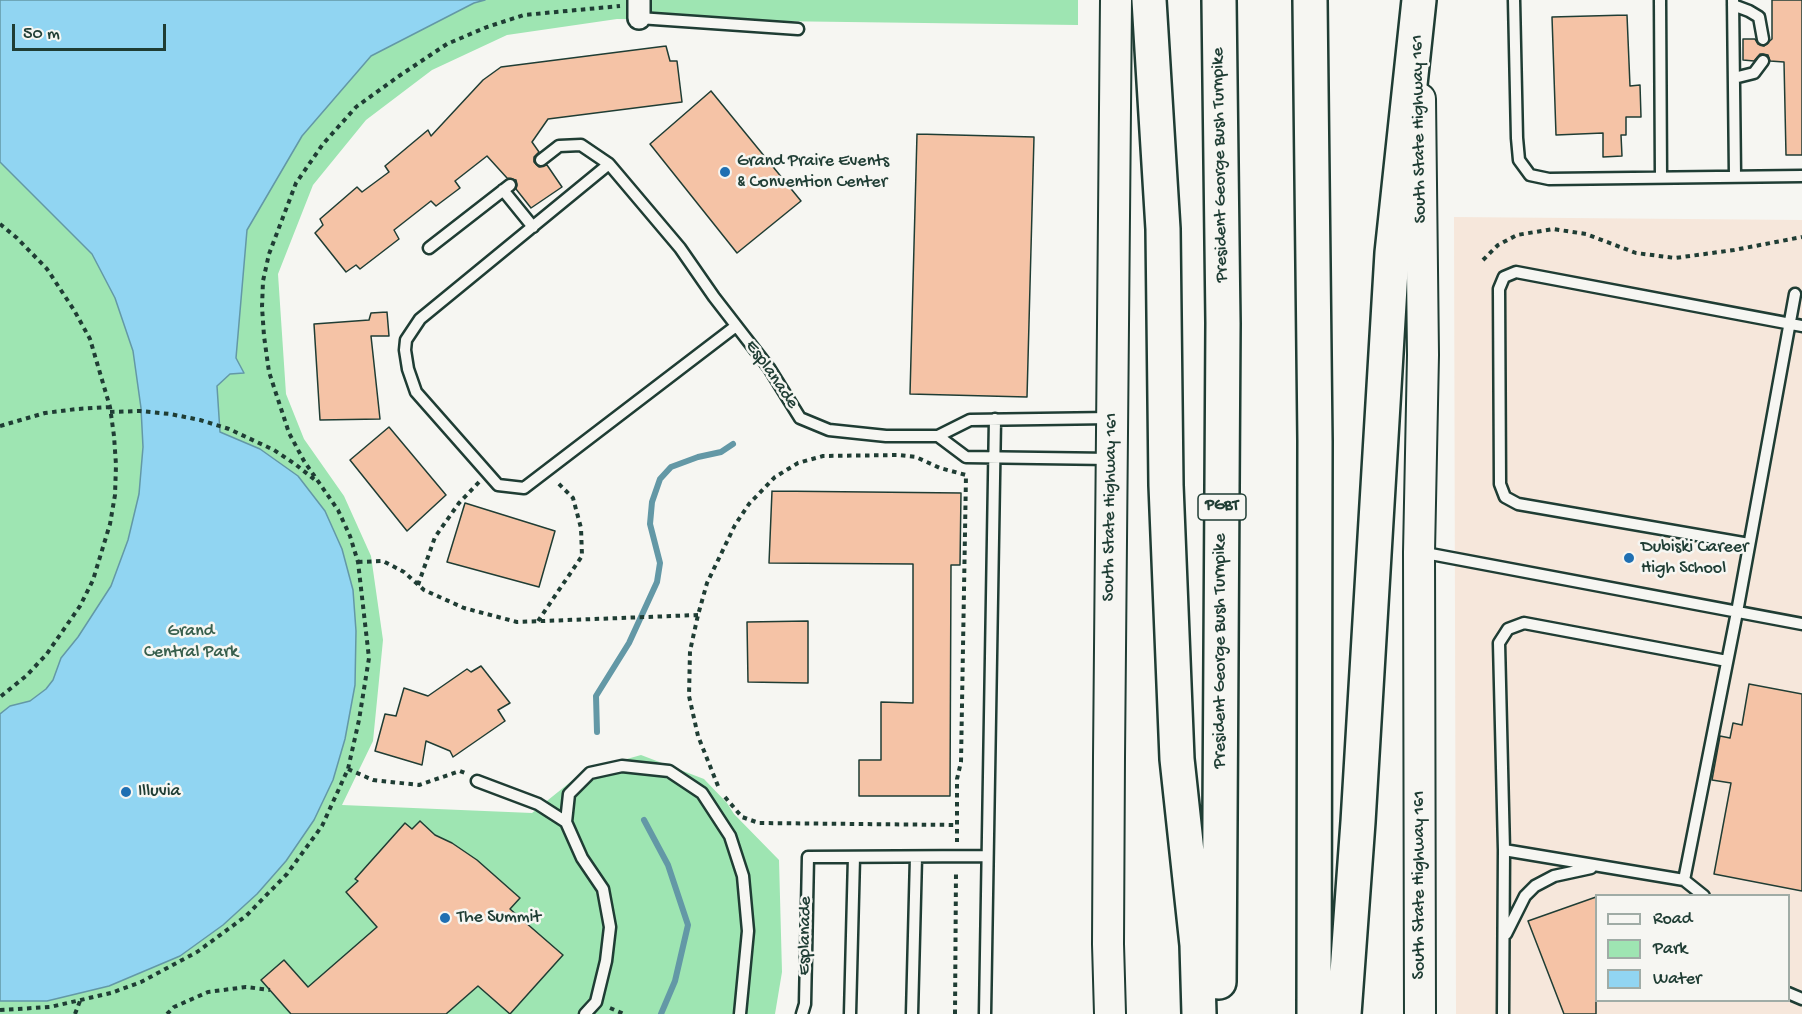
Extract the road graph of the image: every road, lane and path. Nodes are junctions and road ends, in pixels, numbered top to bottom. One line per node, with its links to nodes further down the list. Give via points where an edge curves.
1 (1116, 0): 29 (main road, South State Highway 161)
2 (1149, 0): 74 (highway, via 1162,229 1166,485 1177,759 1197,945)
3 (1219, 0): 75 (highway, President George Bush Turnpike / PGBT, via 1223,335)
4 (1310, 0): 76 (highway, via 1316,441)
5 (1419, 0): 39 (main road, South State Highway 161, via 1423,355); 77 (highway, via 1392,253)
6 (1514, 0): 18 (lane, via 1517,138 1520,160 1530,175 1549,179)
7 (1660, 0): 18 (lane)
8 (1733, 3): 11 (lane, via 1759,17); 13 (lane)
9 (639, 8): 10 (lane); 37 (path, via 524,15 447,44 356,107 296,183 268,254 262,307 264,336 269,372 289,433)
10 (798, 29)
11 (1763, 39)
12 (1763, 61): 13 (lane, via 1754,74)
13 (1734, 78): 16 (lane)
14 (541, 160): 15 (lane, Esplanade, via 559,146 581,145)
15 (609, 164): 20 (lane); 26 (lane, Esplanade, via 680,248)
16 (1735, 175): 17 (lane); 18 (lane)
17 (1802, 176)
18 (1661, 177)
19 (0, 224): 28 (path, via 47,269 74,310 90,339)
20 (533, 227): 22 (lane, via 507,188); 36 (lane, via 420,319 406,340 408,369 416,393)
21 (1802, 237): 23 (path, via 1675,258 1636,253 1586,234 1553,229 1517,235 1498,245)
22 (429, 248)
23 (1483, 261)
24 (1795, 294): 25 (lane)
25 (1790, 324): 27 (lane); 38 (lane); 38 (lane, via 1516,272 1504,277 1499,289 1500,484 1505,497 1518,504)
26 (736, 326): 32 (lane, Esplanade, via 769,368 800,418 829,430); 35 (lane)
27 (1802, 326)
28 (110, 410): 31 (path, via 45,413); 37 (path, via 170,414 222,426 274,450); 47 (path, via 115,446 114,495 108,533 93,580 46,655)
29 (1112, 418): 30 (lane); 34 (main road, South State Highway 161)
30 (995, 419): 32 (lane, via 970,420); 33 (lane)
31 (0, 426)
32 (938, 436): 33 (lane, via 966,457)
33 (994, 458): 34 (lane); 55 (lane)
34 (1112, 459): 73 (main road, South State Highway 161)
35 (547, 472): 36 (lane, via 524,488 498,485); 44 (path, via 573,498 581,528 582,556)
36 (487, 473): 41 (path, via 435,537)
37 (320, 484): 40 (path, via 338,510)
38 (1749, 544): 42 (lane)
39 (1419, 552): 42 (lane); 78 (main road, South State Highway 161)
40 (358, 562): 41 (path, via 383,561); 48 (path, via 369,657)
41 (418, 585): 44 (path, via 464,608 517,622)
42 (1737, 612): 45 (lane); 46 (lane)
43 (698, 615): 44 (path); 51 (path, via 690,651 689,696 698,736 719,789 742,817 759,823); 51 (path, via 720,554 749,504 775,477 798,463 823,456 898,455 916,457 966,475 962,762 957,779)
44 (538, 621)
45 (1802, 624)
46 (1727, 661): 52 (lane, via 1524,623 1508,629 1499,644); 58 (lane)
47 (0, 697)
48 (348, 769): 49 (path, via 373,780 419,785 460,771); 62 (path, via 322,826 306,850 246,916 170,968)
49 (477, 781): 50 (lane, via 538,804)
50 (566, 822): 66 (lane, via 582,858 603,889 610,927 596,1002); 67 (lane, via 569,794 590,773 622,766 669,771 702,793 730,836 743,876 747,931)
51 (957, 825): 54 (path)
52 (1504, 850): 57 (lane); 60 (lane)
53 (916, 856): 54 (lane); 56 (lane); 70 (lane)
54 (956, 856): 55 (lane); 71 (path)
55 (987, 856): 72 (lane)
56 (854, 857): 68 (lane, Esplanade, via 808,857); 69 (lane)
57 (1597, 866): 58 (lane); 60 (lane, via 1554,876 1535,886 1525,896)
58 (1684, 880): 59 (lane)
59 (1702, 894)
60 (1503, 940): 79 (lane)
61 (270, 990): 65 (path, via 246,987 207,992)
62 (80, 1001): 63 (path); 64 (path)
63 (0, 1010)
64 (75, 1014)
65 (166, 1014)
66 (585, 1014)
67 (740, 1014)
68 (802, 1014)
69 (850, 1014)
70 (912, 1014)
71 (955, 1014)
72 (985, 1014)
73 (1110, 1014)
74 (1199, 1014)
75 (1219, 1014)
76 (1314, 1014)
77 (1344, 1014)
78 (1420, 1014)
79 (1503, 1014)

